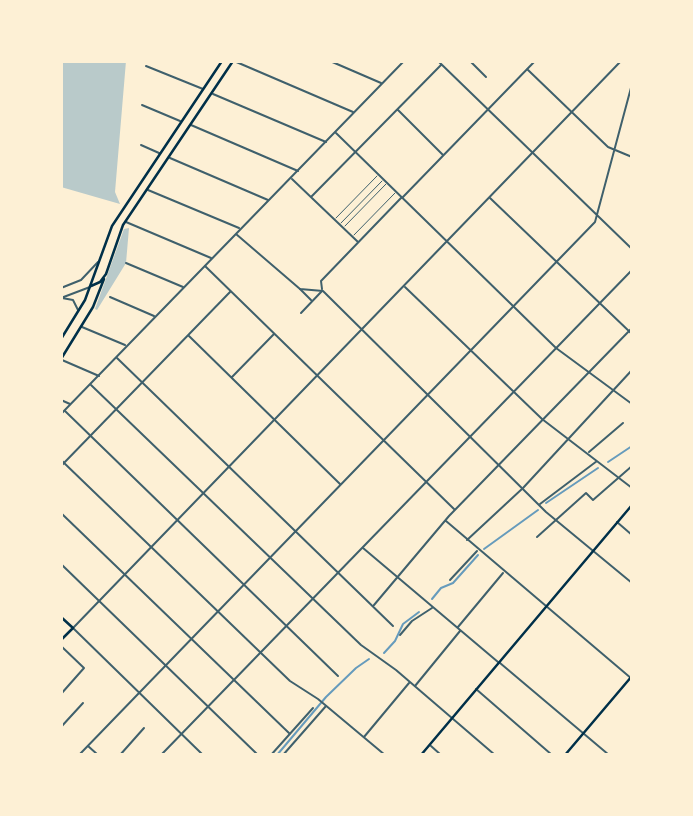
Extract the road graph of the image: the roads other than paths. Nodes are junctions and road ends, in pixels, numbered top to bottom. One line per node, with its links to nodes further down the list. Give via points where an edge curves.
1 (222, 61): 12 (main road)
2 (234, 61): 13 (main road); 25 (street)
3 (330, 61): 16 (street)
4 (404, 61): 16 (street)
5 (438, 61): 9 (street)
6 (470, 61): 14 (street)
7 (535, 61): 11 (street)
8 (621, 61): 24 (street)
9 (442, 64): 22 (street); 23 (street)
10 (146, 65): 19 (street)
11 (527, 69): 23 (street); 24 (street)
12 (215, 71): 13 (main road, via 217,77); 15 (main road)
13 (224, 75): 18 (main road)
14 (486, 77)
15 (207, 83): 18 (main road, via 214,82); 19 (main road)
16 (382, 84): 25 (street)
17 (632, 84): 31 (street)
18 (216, 88): 20 (main road)
19 (203, 89): 26 (main road)
20 (212, 93): 27 (main road); 29 (street)
21 (142, 105): 26 (street)
22 (397, 109): 32 (street); 35 (street)
23 (488, 110): 34 (street); 35 (street)
24 (572, 112): 31 (street); 34 (street)
25 (354, 113): 28 (street)
26 (181, 121): 33 (main road)
27 (190, 125): 36 (main road); 40 (street)
28 (335, 132): 29 (street); 32 (street)
29 (326, 142): 40 (street)
30 (141, 145): 33 (street)
31 (615, 150): 37 (street); 53 (street)
32 (356, 152): 42 (street); 49 (street)
33 (160, 153): 38 (main road)
34 (533, 153): 50 (street); 53 (street)
35 (443, 155): 51 (street)
36 (169, 157): 39 (main road); 52 (street)
37 (632, 157)
38 (153, 164): 39 (main road); 41 (main road)
39 (161, 168): 43 (main road)
40 (298, 171): 44 (street)
41 (147, 173): 43 (main road); 64 (main road, via 112,226)
42 (379, 174): 45 (street); 54 (lane)
43 (154, 178): 47 (main road)
44 (291, 178): 49 (street); 52 (street)
45 (383, 179): 46 (street); 56 (lane)
46 (387, 183): 48 (street); 57 (lane)
47 (147, 189): 55 (main road); 58 (street)
48 (396, 192): 51 (street); 60 (lane)
49 (311, 197): 54 (street)
50 (489, 197): 61 (street); 66 (street)
51 (402, 198): 61 (street); 62 (street)
52 (269, 200): 58 (street)
53 (598, 216): 63 (street); 66 (street)
54 (334, 220): 56 (street)
55 (125, 222): 65 (street); 70 (main road)
56 (339, 224): 57 (street)
57 (343, 228): 60 (street)
58 (241, 229): 59 (street)
59 (236, 234): 65 (street); 72 (street)
60 (352, 237): 62 (street)
61 (447, 241): 73 (street); 82 (street)
62 (358, 243): 77 (street, via 321,281)
63 (632, 249)
64 (100, 258): 71 (main road); 74 (street, via 86,276)
65 (213, 258): 68 (street)
66 (556, 262): 81 (street); 82 (street)
67 (126, 263): 75 (street)
68 (205, 266): 75 (street); 76 (street)
69 (632, 270): 81 (street)
70 (106, 274): 71 (main road); 86 (main road)
71 (90, 286): 79 (street); 83 (main road)
72 (297, 286): 77 (street); 80 (street)
73 (404, 286): 87 (street); 96 (street)
74 (61, 288)
75 (184, 288): 85 (street)
76 (230, 291): 90 (street); 92 (street)
77 (323, 291): 80 (street); 87 (street)
78 (110, 297): 85 (street)
79 (61, 298): 83 (street, via 73,300)
80 (312, 300): 84 (street)
81 (599, 303): 89 (street); 95 (street)
82 (513, 306): 95 (street); 96 (street)
83 (78, 312): 93 (main road)
84 (301, 313)
85 (156, 317): 94 (street)
86 (81, 327): 94 (street); 98 (main road)
87 (363, 328): 101 (street); 108 (street)
88 (632, 328): 89 (street)
89 (629, 331): 91 (street); 100 (street)
90 (274, 334): 101 (street); 103 (street)
91 (632, 334)
92 (188, 335): 103 (street); 104 (street)
93 (61, 339)
94 (127, 346): 97 (street)
95 (556, 348): 100 (street); 107 (street)
96 (471, 350): 107 (street); 108 (street)
97 (116, 358): 102 (street); 104 (street)
98 (61, 359): 102 (street)
99 (632, 370): 106 (street)
100 (588, 371): 106 (street); 115 (street)
101 (317, 375): 116 (street); 121 (street)
102 (99, 376): 105 (street)
103 (231, 377): 116 (street)
104 (142, 383): 112 (street); 129 (street)
105 (90, 384): 110 (street); 112 (street)
106 (614, 390): 111 (street); 120 (street)
107 (514, 391): 115 (street); 119 (street)
108 (428, 395): 119 (street); 121 (street)
109 (61, 400): 110 (street)
110 (71, 404): 113 (street)
111 (632, 404)
112 (116, 409): 118 (street); 135 (street)
113 (65, 411): 114 (street); 118 (street)
114 (61, 414)
115 (542, 419): 120 (street); 126 (street)
116 (274, 420): 129 (street); 132 (street)
117 (622, 423): 122 (street)
118 (90, 436): 125 (street); 140 (street)
119 (471, 436): 126 (street); 131 (street)
120 (568, 438): 122 (street); 133 (street)
121 (384, 440): 131 (street); 132 (street)
122 (588, 453): 124 (street)
123 (61, 460): 125 (street)
124 (598, 460): 130 (street); 136 (street)
125 (64, 463): 127 (street); 148 (street)
126 (499, 464): 133 (street); 138 (street)
127 (61, 466)
128 (632, 466): 130 (street)
129 (229, 467): 135 (street); 144 (street)
130 (618, 477): 134 (street); 142 (street, via 593,500 586,493)
131 (426, 481): 138 (street); 149 (street)
132 (341, 485): 144 (street)
133 (523, 488): 136 (street); 147 (street)
134 (632, 488)
135 (203, 493): 140 (street); 152 (street)
136 (539, 505): 142 (street)
137 (632, 505): 143 (main road)
138 (455, 509): 141 (street)
139 (61, 513): 156 (street)
140 (177, 520): 148 (street); 160 (street)
141 (445, 520): 147 (street); 157 (street)
142 (556, 521): 146 (street); 150 (street)
143 (617, 522): 145 (street); 150 (main road)
144 (296, 531): 152 (street); 155 (street)
145 (632, 535)
146 (537, 537)
147 (467, 540): 151 (street)
148 (151, 547): 156 (street); 166 (street)
149 (362, 548): 155 (street); 157 (street)
150 (594, 550): 159 (street); 165 (main road)
151 (478, 551): 154 (street); 158 (street)
152 (270, 558): 160 (street); 161 (street)
153 (61, 564): 162 (street)
154 (504, 572): 165 (street); 171 (street)
155 (338, 573): 161 (street); 163 (street)
156 (125, 574): 162 (street); 174 (street)
157 (398, 577): 163 (street); 164 (street)
158 (450, 580)
159 (632, 583)
160 (244, 584): 166 (street); 168 (street)
161 (313, 599): 168 (street); 183 (street, via 374,657)
162 (99, 601): 170 (street); 179 (street)
163 (373, 606): 169 (street)
164 (433, 607): 171 (street); 173 (street)
165 (546, 607): 178 (main road); 181 (street)
166 (218, 612): 174 (street); 177 (street)
167 (61, 617): 170 (main road)
168 (286, 626): 177 (street); 180 (street)
169 (393, 626)
170 (73, 628): 175 (main road); 186 (street)
171 (457, 628): 172 (street)
172 (461, 630): 178 (street); 184 (street)
173 (400, 635)
174 (192, 639): 179 (street); 182 (street)
175 (61, 640)
176 (61, 646): 187 (street, via 84,668)
177 (260, 653): 182 (street); 189 (street, via 293,684)
178 (499, 663): 185 (main road); 195 (street)
179 (166, 665): 186 (street); 190 (street)
180 (338, 676)
181 (631, 678): 195 (main road)
182 (234, 680): 190 (street); 197 (street)
183 (410, 682): 184 (street); 198 (street)
184 (415, 686): 192 (street)
185 (477, 689): 192 (main road); 213 (street)
186 (139, 693): 196 (street); 200 (street)
187 (61, 694)
188 (83, 703): 193 (street)
189 (326, 705): 198 (street); 208 (street)
190 (208, 706): 196 (street); 206 (street)
191 (313, 708): 197 (street)
192 (452, 718): 199 (main road); 212 (street)
193 (61, 727)
194 (144, 728): 203 (street)
195 (583, 733): 214 (main road); 215 (street)
196 (181, 734): 204 (street); 205 (street)
197 (290, 734): 207 (street)
198 (364, 737): 209 (street)
199 (429, 745): 210 (main road); 211 (street)
200 (88, 746): 201 (street); 202 (street)
201 (79, 755)
202 (98, 755)
203 (120, 755)
204 (162, 755)
205 (203, 755)
206 (258, 755)
207 (271, 755)
208 (283, 755)
209 (385, 755)
210 (421, 755)
211 (441, 755)
212 (495, 755)
213 (552, 755)
214 (565, 755)
215 (609, 755)

